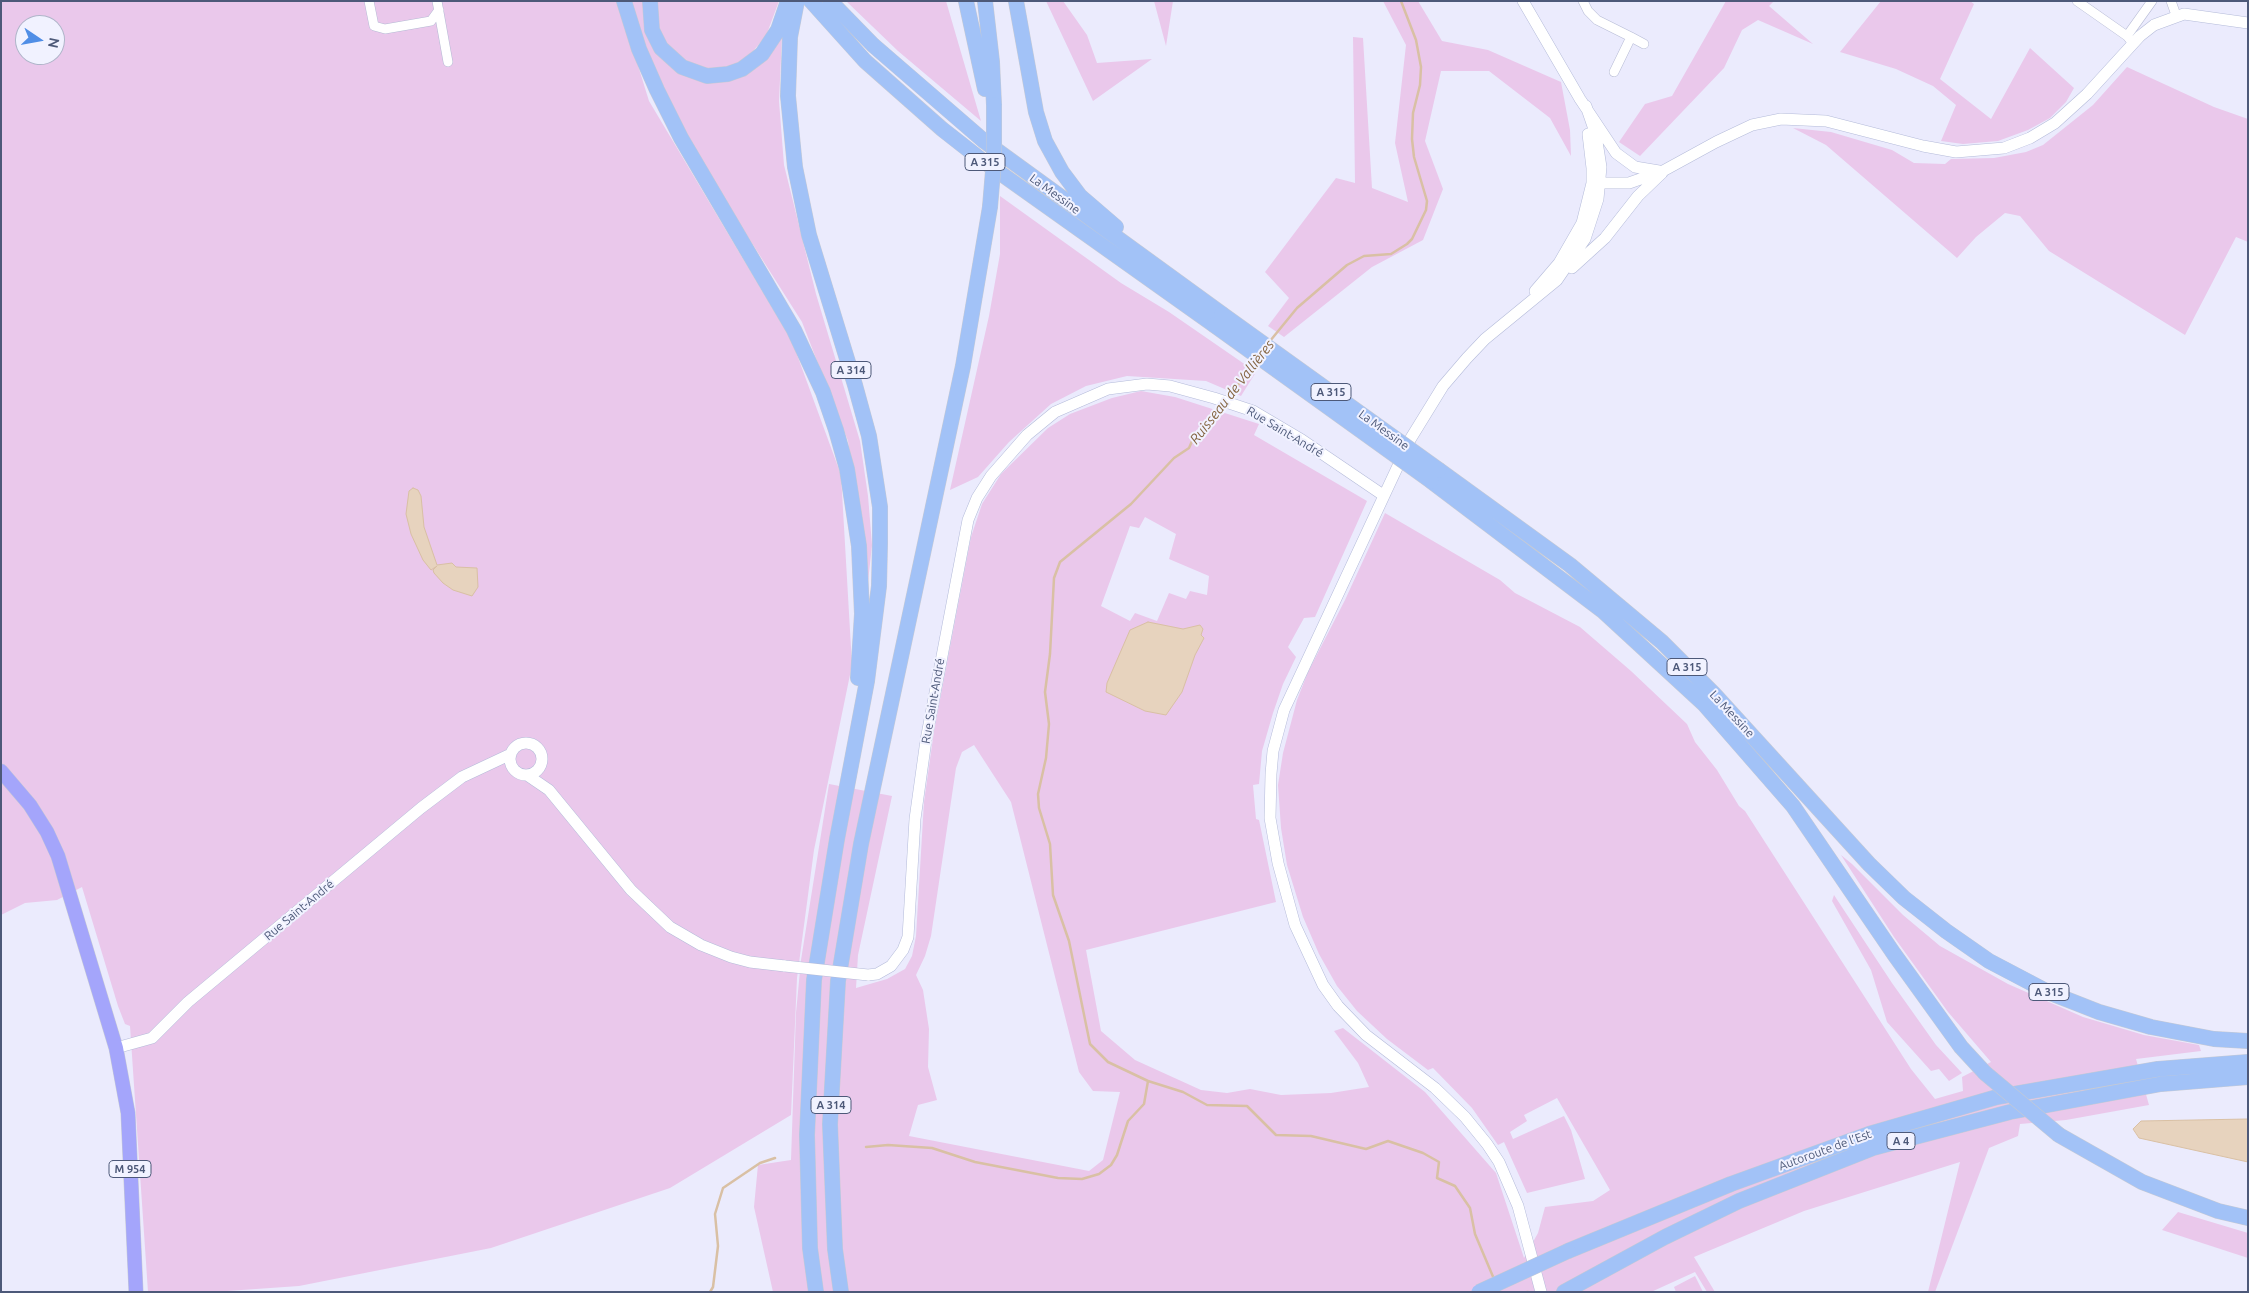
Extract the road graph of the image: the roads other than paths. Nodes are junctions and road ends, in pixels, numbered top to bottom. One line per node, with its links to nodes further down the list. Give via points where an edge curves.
1 (369, 1): 17 (street, via 374,26 385,29 431,21)
2 (624, 1): 36 (highway, via 657,90 681,138 794,330 823,392 836,430 847,468 859,546 862,614 858,675)
3 (650, 1): 4 (highway, via 651,25 661,48 682,67 707,76 728,74 750,64 768,47 781,24)
4 (788, 1)
5 (797, 1): 36 (highway, A 314, via 790,37 788,104 800,200 864,419 880,507 879,586)
6 (802, 1): 23 (highway)
7 (811, 1): 23 (highway, La Messine / A 315)
8 (830, 1): 30 (highway, La Messine / A 315, via 873,45 984,141)
9 (966, 1): 26 (highway)
10 (985, 1): 26 (highway, A 314, via 992,62)
11 (1016, 1): 30 (highway, via 1036,112 1052,156 1085,200)
12 (1523, 1): 27 (main road)
13 (1584, 1): 20 (street, via 1597,20)
14 (2077, 1): 21 (street)
15 (2152, 1): 21 (street)
16 (2171, 1): 18 (street)
17 (438, 6): 24 (street)
18 (2176, 15): 19 (main road, via 2198,14); 21 (main road, via 2154,25)
19 (2248, 22)
20 (1631, 38): 22 (street); 25 (street)
21 (2129, 43): 28 (main road, via 2087,94 2055,123 2004,148 1946,151 1826,121 1781,120 1743,130)
22 (1644, 44)
23 (865, 61): 33 (highway, La Messine / A 315, via 979,158)
24 (448, 62)
25 (1614, 72)
26 (990, 102): 51 (highway, A 314, bridge, via 994,159 976,293 861,844 838,981 830,1124 835,1249)
27 (1583, 102): 28 (main road, via 1621,158 1635,167); 29 (main road, via 1599,152)
28 (1663, 171): 29 (main road, via 1628,183); 31 (main road, via 1638,196 1605,238)
29 (1596, 184): 31 (main road, via 1595,213 1585,239); 32 (main road, via 1570,246 1550,275)
30 (1172, 279): 33 (highway, La Messine / A 315)
31 (1557, 280): 32 (main road)
32 (1514, 315): 35 (main road, via 1466,358 1443,386)
33 (1218, 320): 34 (highway, La Messine / A 315, bridge)
34 (1435, 476): 44 (highway, La Messine / A 315, via 1570,565 1662,642 1904,898 1989,961 2048,992 2099,1012 2151,1027 2214,1039); 48 (highway, La Messine / A 315, bridge, via 1562,577 1675,674 1734,738 1793,806 1899,962 1961,1047 1985,1073 2059,1135 2142,1182 2218,1211)
35 (1383, 495): 43 (main road, Rue Saint-André, bridge, via 1302,440 1243,407 1170,386 1147,384 1108,389 1055,412 1027,435 991,476 977,498 961,549 915,819 908,937 891,966 877,974 750,962 701,945 670,927 631,890); 53 (main road, via 1284,710 1270,774 1270,818 1276,854 1307,954 1338,1006 1366,1035 1448,1100 1499,1162 1518,1206)
36 (862, 707): 50 (highway, A 314, via 814,980 807,1135 810,1248)
37 (511, 754): 38 (main road, via 518,745 531,744 539,751); 39 (main road, Rue Saint-André); 40 (main road)
38 (541, 764): 42 (main road, via 536,772); 43 (main road, Rue Saint-André)
39 (481, 767): 40 (main road); 45 (main road, Rue Saint-André, via 462,776 421,808 188,1002 152,1038)
40 (513, 769): 42 (main road)
41 (1, 771): 45 (main road, M 954, via 30,805 58,856)
42 (527, 775): 43 (main road, Rue Saint-André)
43 (549, 790)
44 (2248, 1041)
45 (116, 1048): 49 (main road, M 954, via 128,1113)
46 (2248, 1062): 52 (highway, Autoroute de l’Est / A 4, bridge, via 2158,1069 1988,1100 1869,1134 1731,1184 1568,1251)
47 (2248, 1078): 54 (highway, Autoroute de l’Est / A 4, via 2161,1084 2010,1112 1873,1148 1739,1201)
48 (2248, 1218)
49 (136, 1292)
50 (816, 1292)
51 (841, 1292)
52 (1479, 1292)
53 (1541, 1292)
54 (1564, 1292)

